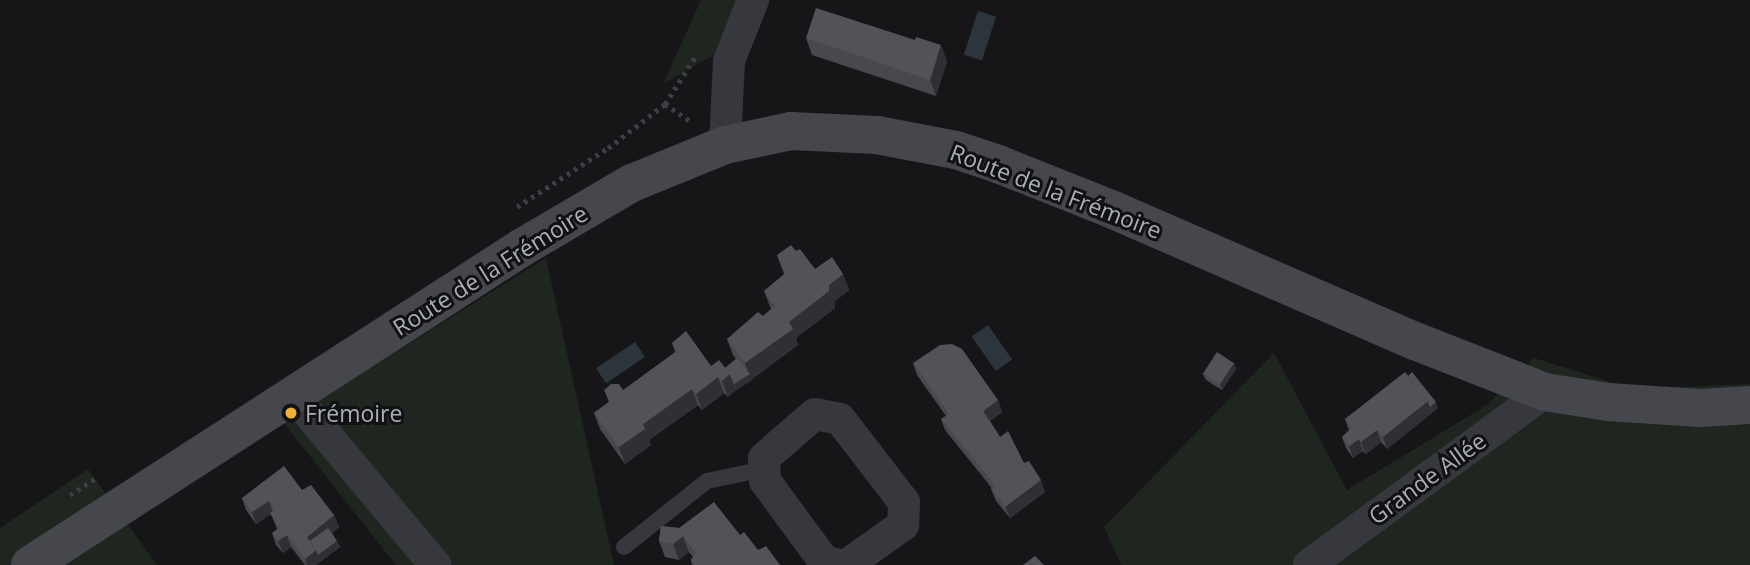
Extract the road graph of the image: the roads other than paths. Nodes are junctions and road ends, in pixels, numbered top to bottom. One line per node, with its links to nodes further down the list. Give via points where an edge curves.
1 (753, 0): 2 (street, via 729,61)
2 (725, 145): 3 (street, Route de la Frémoire, via 791,131 877,135 956,150 1111,209 1415,341); 4 (street, Route de la Frémoire, via 632,183)
3 (1545, 392): 5 (street, Route de la Frémoire, via 1700,408); 13 (street, Grande Allée)
4 (293, 395): 9 (street, Route de la Frémoire); 10 (street)
5 (1750, 405)
6 (764, 469): 7 (lane, via 707,481); 8 (street, via 764,458 815,414 840,419 904,502 903,525); 11 (street, via 765,481 824,561)
7 (624, 547)
8 (883, 556): 12 (street)
9 (30, 565)
10 (435, 565)
11 (838, 565)
12 (847, 565)
13 (1309, 565)

